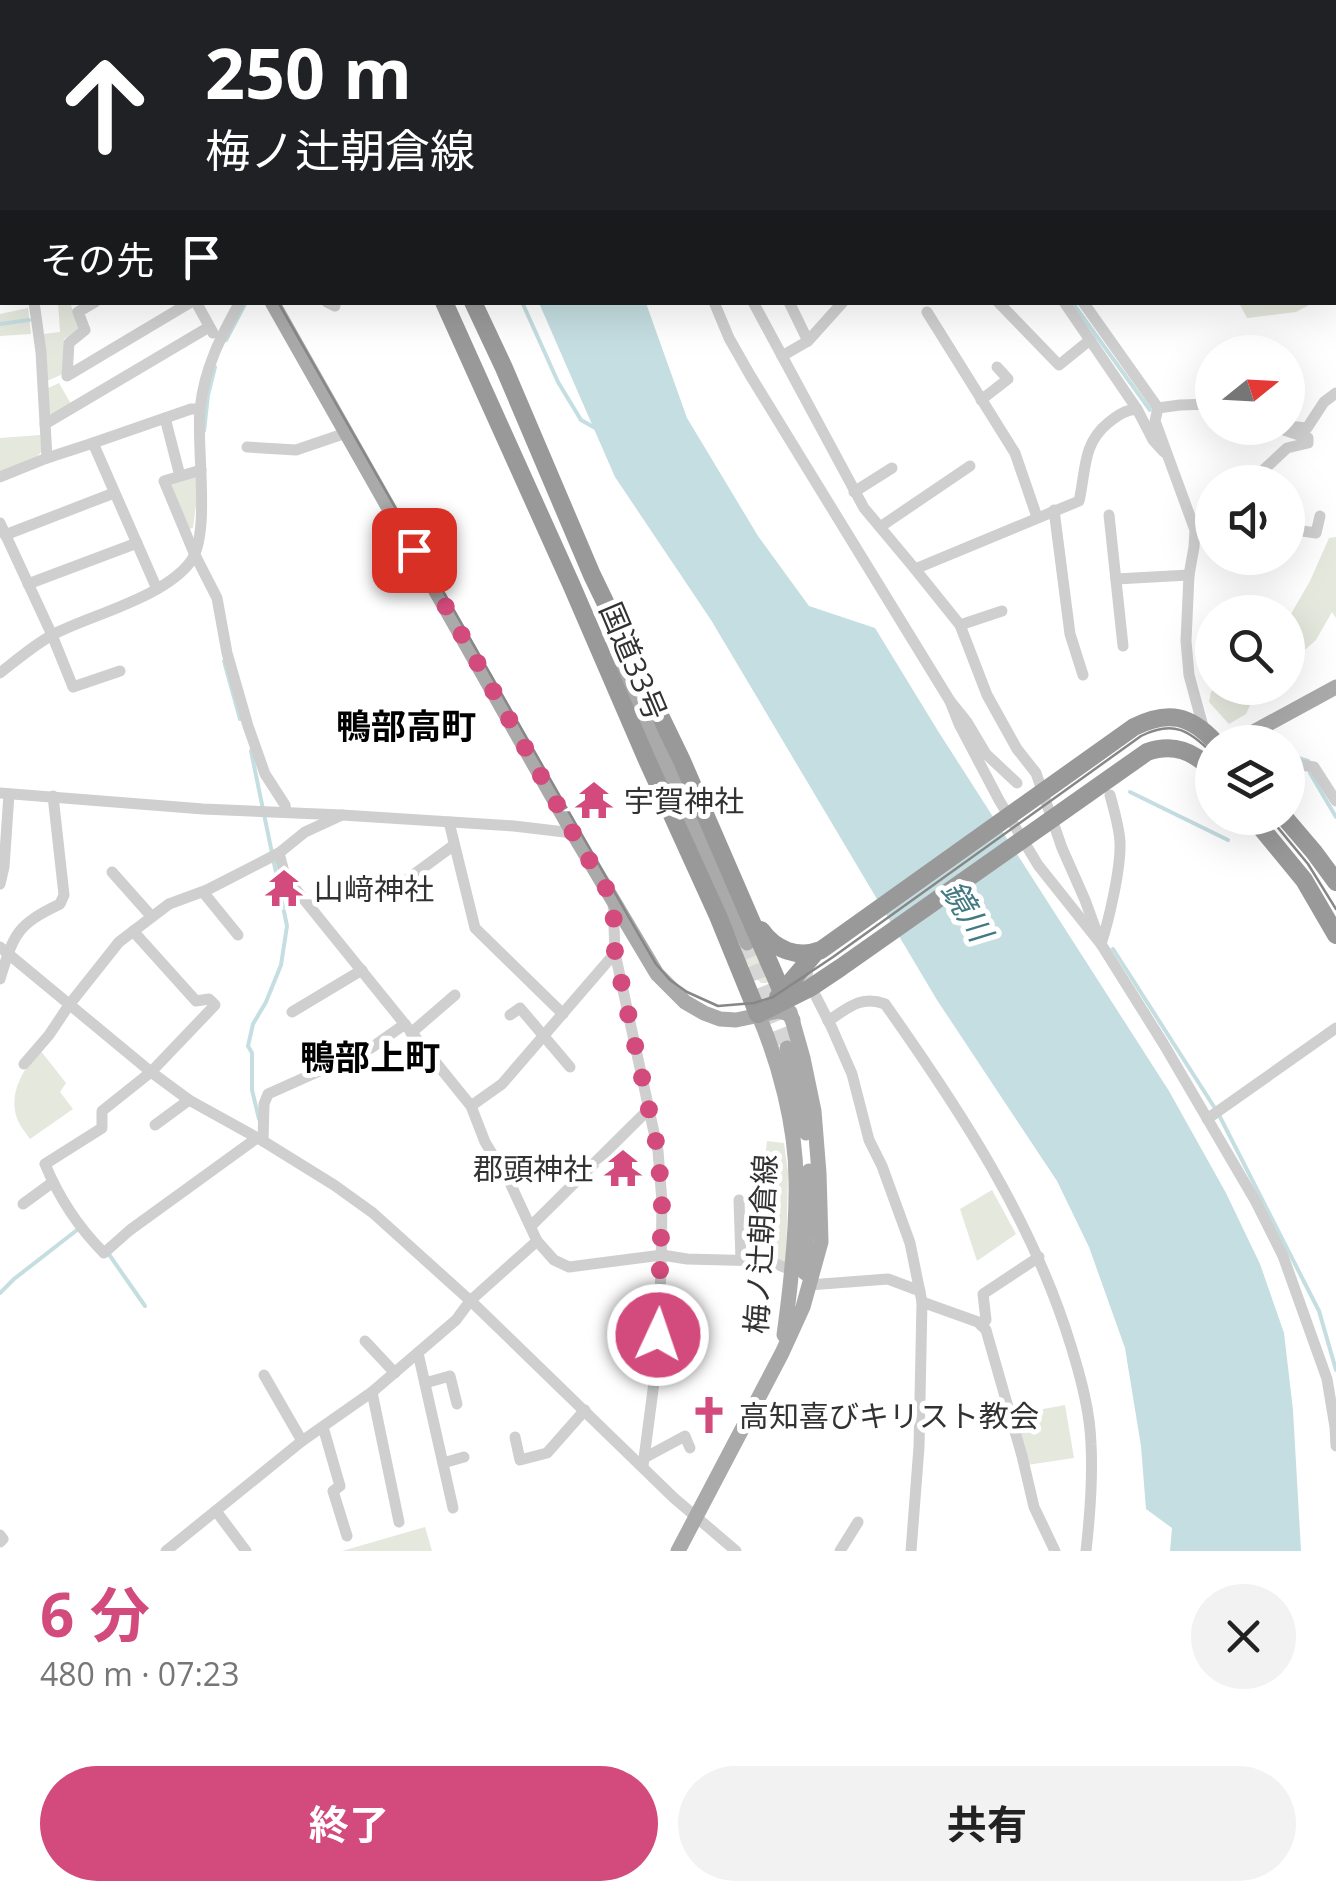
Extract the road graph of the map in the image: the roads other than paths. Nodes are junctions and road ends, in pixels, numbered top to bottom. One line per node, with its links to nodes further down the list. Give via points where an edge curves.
1 (34, 305): 24 (street)
2 (90, 305): 23 (street, via 78,312 85,330 68,343)
3 (188, 305): 23 (street)
4 (195, 305): 17 (street)
5 (238, 305): 19 (street)
6 (277, 305): 34 (main road)
7 (445, 305): 62 (highway, 国道33号)
8 (474, 305): 58 (highway, 国道33号)
9 (715, 305): 72 (street, via 750,375)
10 (754, 305): 21 (street)
11 (790, 305): 20 (street)
12 (840, 305): 20 (street)
13 (1001, 305): 18 (street, via 1060,365)
14 (1066, 305): 18 (street)
15 (1085, 305): 29 (street)
16 (927, 312): 26 (street)
17 (209, 326): 19 (street); 32 (street)
18 (1090, 340): 28 (street)
19 (218, 341): 30 (street)
20 (808, 341): 21 (street)
21 (782, 356): 46 (street)
22 (996, 366): 26 (street, via 1008,378)
23 (66, 376): 24 (street)
24 (43, 387): 32 (street)
25 (1336, 393): 33 (street)
26 (980, 400): 51 (street, via 1015,453)
27 (1195, 405): 29 (street)
28 (1138, 408): 38 (street); 48 (street, via 1097,432 1087,450 1080,501)
29 (1158, 408): 38 (street, via 1155,421)
30 (200, 409): 31 (street); 43 (street)
31 (165, 418): 35 (street); 44 (street)
32 (44, 424): 39 (street)
33 (1305, 428)
34 (346, 433): 37 (street, via 296,450); 87 (main road)
35 (92, 443): 39 (street); 47 (street)
36 (1300, 445): 40 (street)
37 (247, 447)
38 (1167, 455): 59 (street, via 1193,522)
39 (47, 458): 45 (street)
40 (1269, 465)
41 (970, 466): 52 (street)
42 (892, 468): 46 (street)
43 (202, 470): 44 (street); 56 (street)
44 (180, 476): 56 (street, via 164,480)
45 (0, 477)
46 (854, 492): 52 (street)
47 (114, 493): 53 (street); 55 (street)
48 (1054, 510): 51 (street); 70 (street, via 1070,634)
49 (1109, 515): 60 (street)
50 (1320, 516): 54 (street, via 1316,532)
51 (1037, 517): 57 (street)
52 (880, 528): 57 (street)
53 (3, 529): 61 (street)
54 (1305, 531)
55 (136, 543): 61 (street); 63 (street)
56 (194, 553): 63 (street); 84 (street, via 217,598 248,726)
57 (915, 570): 65 (street)
58 (592, 575): 76 (main road); 98 (highway, 国道33号)
59 (1189, 575): 60 (street); 74 (street, via 1189,675)
60 (1116, 579): 67 (street)
61 (28, 584): 66 (street)
62 (571, 584): 76 (main road); 116 (highway, 国道33号)
63 (157, 588): 66 (street)
64 (1002, 611): 65 (street)
65 (960, 625): 104 (street, via 987,695 1036,773)
66 (52, 635): 68 (street); 69 (street, via 72,686)
67 (1123, 646)
68 (2, 665)
69 (120, 671)
70 (1083, 675)
71 (1336, 687): 75 (main road)
72 (950, 701): 79 (street, via 986,754); 104 (street, via 1038,865)
73 (1196, 725): 107 (highway, via 1161,717 1134,727)
74 (1206, 725)
75 (1266, 725)
76 (657, 744): 103 (main road)
77 (1195, 754): 110 (highway, via 1176,747 1147,752)
78 (1305, 766): 83 (street, via 1314,767)
79 (1017, 783)
80 (4, 793): 82 (street); 95 (street)
81 (1110, 795): 104 (street, via 1120,847)
82 (53, 796): 84 (street); 105 (street, via 64,894)
83 (1336, 801)
84 (286, 812): 85 (street)
85 (342, 815): 86 (street); 91 (street)
86 (448, 822): 87 (street); 90 (street)
87 (573, 833): 97 (main road)
88 (1267, 835): 102 (highway)
89 (1300, 835): 94 (highway)
90 (454, 845): 93 (street); 115 (street, via 475,928)
91 (274, 855): 96 (street); 108 (street)
92 (112, 872): 99 (street)
93 (409, 878)
94 (1336, 882)
95 (0, 884)
96 (202, 892): 99 (street); 101 (street)
97 (613, 900): 106 (street); 116 (main road, via 657,974 685,1002 720,1019)
98 (746, 909): 107 (highway, 国道33号, via 768,940 796,954); 112 (highway, 国道33号)
99 (152, 917): 100 (street)
100 (134, 931): 113 (street); 126 (street, via 196,1001 209,998 215,1006)
101 (238, 935)
102 (1336, 935)
103 (747, 943)
104 (1101, 944): 130 (street)
105 (4, 950): 109 (street); 113 (street)
106 (615, 953): 115 (street); 129 (street)
107 (817, 953): 110 (street, via 806,969); 112 (highway)
108 (362, 970): 114 (street); 121 (street)
109 (0, 979)
110 (810, 988): 112 (highway); 119 (street)
111 (456, 995): 121 (street)
112 (784, 996): 116 (highway); 118 (main road, 梅ノ辻朝倉線)
113 (69, 1005): 124 (street); 126 (street)
114 (292, 1012)
115 (563, 1014): 122 (street)
116 (758, 1014): 118 (main road, via 784,1011); 141 (main road, 梅ノ辻朝倉線, via 790,1116 796,1176)
117 (510, 1015): 122 (street, via 520,1008)
118 (793, 1020): 142 (main road, 梅ノ辻朝倉線, via 814,1111 819,1173 820,1242)
119 (828, 1021): 139 (street, via 862,1000 885,1004 955,1106); 143 (street, via 910,1243)
120 (1336, 1028): 130 (street)
121 (408, 1029): 128 (street); 132 (street, via 268,1094)
122 (544, 1036): 125 (street); 128 (street, via 502,1084)
123 (787, 1048): 145 (main road, via 808,1141 807,1237)
124 (24, 1064)
125 (570, 1067)
126 (151, 1072): 127 (street); 133 (street, via 102,1110 102,1128 46,1164)
127 (189, 1100): 131 (street); 132 (street)
128 (472, 1106): 136 (street)
129 (649, 1109): 136 (street); 138 (street, via 658,1151)
130 (1207, 1119): 158 (street, via 1283,1256 1327,1379)
131 (154, 1125)
132 (260, 1139): 133 (street, via 104,1253 82,1231); 144 (street, via 373,1213)
133 (53, 1182): 135 (street)
134 (739, 1200): 140 (street)
135 (24, 1204)
136 (532, 1226): 137 (street)
137 (537, 1241): 138 (street, via 569,1268); 144 (street)
138 (662, 1255): 140 (street); 161 (street)
139 (1040, 1256): 146 (street, via 983,1294); 176 (street, via 1086,1400 1092,1442)
140 (741, 1260): 141 (street)
141 (791, 1270): 145 (main road, 梅ノ辻朝倉線)
142 (808, 1286): 143 (street, via 888,1279); 145 (main road, 梅ノ辻朝倉線)
143 (921, 1296): 146 (street); 174 (street)
144 (470, 1300): 148 (street); 154 (street)
145 (795, 1305): 165 (main road, 梅ノ辻朝倉線, via 782,1354)
146 (981, 1325): 175 (street, via 1034,1508)
147 (365, 1341): 149 (street)
148 (418, 1353): 149 (street); 151 (street)
149 (394, 1373): 152 (street)
150 (264, 1374): 157 (street)
151 (425, 1382): 153 (street, via 450,1376); 162 (street)
152 (372, 1392): 155 (street); 166 (street)
153 (457, 1404)
154 (585, 1410): 156 (street, via 547,1454 520,1460); 161 (street)
155 (323, 1427): 157 (street); 168 (street)
156 (515, 1437)
157 (302, 1441): 164 (street)
158 (1336, 1446)
159 (690, 1448): 161 (street, via 685,1436)
160 (464, 1457): 162 (street)
161 (644, 1462): 165 (street)
162 (443, 1463): 163 (street)
163 (453, 1508)
164 (216, 1512): 170 (street); 171 (street)
165 (696, 1518): 169 (street); 172 (main road, 梅ノ辻朝倉線)
166 (399, 1522)
167 (858, 1522): 173 (street)
168 (347, 1536)
169 (730, 1549)
170 (170, 1550)
171 (246, 1551)
172 (678, 1551)
173 (840, 1551)
174 (911, 1551)
175 (1055, 1551)
176 (1086, 1551)

